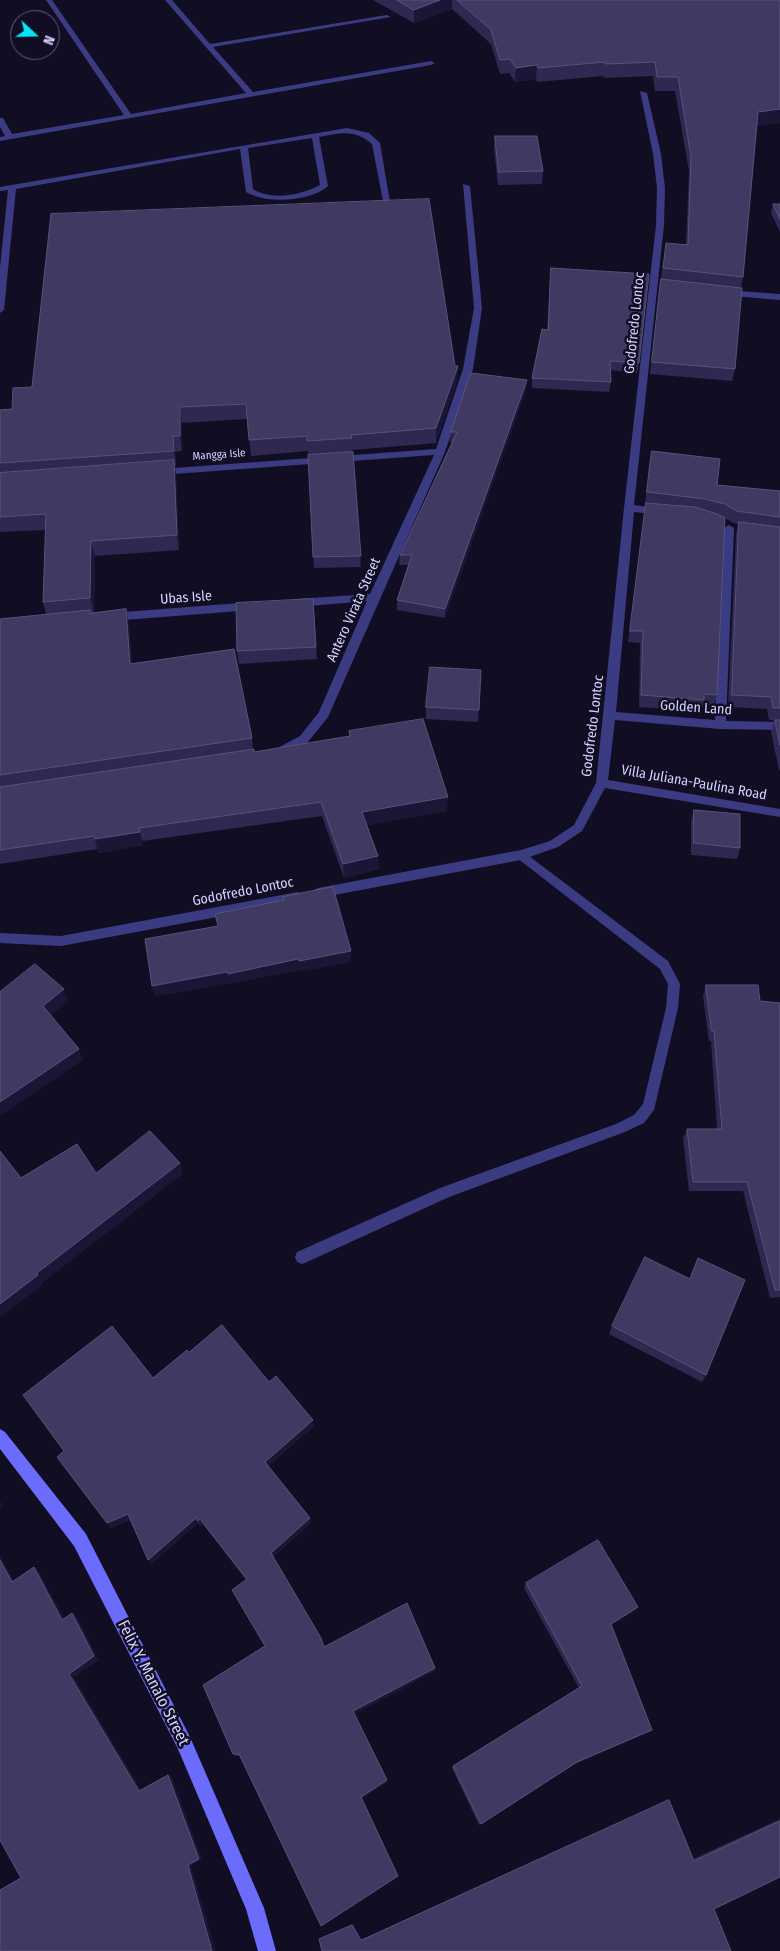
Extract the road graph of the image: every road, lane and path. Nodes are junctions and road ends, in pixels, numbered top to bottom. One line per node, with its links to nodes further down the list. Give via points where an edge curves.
1 (50, 0): 8 (street)
2 (169, 0): 4 (street)
3 (387, 17): 4 (street)
4 (208, 46): 7 (street)
5 (431, 63): 7 (street)
6 (643, 93): 23 (street, Godofredo Lontoc, via 661,188 659,286)
7 (251, 95): 8 (street)
8 (129, 116): 11 (street)
9 (0, 120): 11 (street)
10 (315, 135): 13 (street); 13 (street, via 324,186 307,195 254,195 249,190); 17 (street, via 347,130 366,135 376,143)
11 (10, 137): 12 (street)
12 (0, 139)
13 (244, 146): 15 (street)
14 (466, 186): 21 (street, Antero Virata Street, via 478,308 468,369)
15 (12, 187): 16 (street); 20 (street)
16 (0, 189)
17 (388, 206)
18 (716, 292): 19 (street)
19 (780, 297)
20 (0, 310)
21 (440, 452): 22 (street, Mangga Isle); 26 (street, Antero Virata Street)
22 (147, 472)
23 (629, 508): 24 (street); 30 (street, Godofredo Lontoc)
24 (674, 513)
25 (718, 520): 31 (street, via 733,529)
26 (374, 597): 27 (street); 33 (street, Antero Virata Street, via 324,714 304,739)
27 (285, 604)
28 (266, 605): 29 (street, Ubas Isle)
29 (98, 618)
30 (610, 716): 31 (street, Golden Land); 34 (street, Godofredo Lontoc)
31 (720, 725): 32 (street, Golden Land)
32 (780, 726)
33 (264, 757)
34 (602, 782): 35 (street, Villa Juliana-Paulina Road); 36 (street, Godofredo Lontoc, via 594,803 578,828 554,844)
35 (780, 812)
36 (522, 855): 37 (street, Godofredo Lontoc, via 61,941); 38 (street, via 664,965 674,984 672,1008 649,1106 639,1120 445,1192)
37 (0, 938)
38 (302, 1257)
39 (0, 1437): 40 (main road, Felix Y. Manalo Street, via 80,1540 184,1743 254,1908)
40 (266, 1951)

